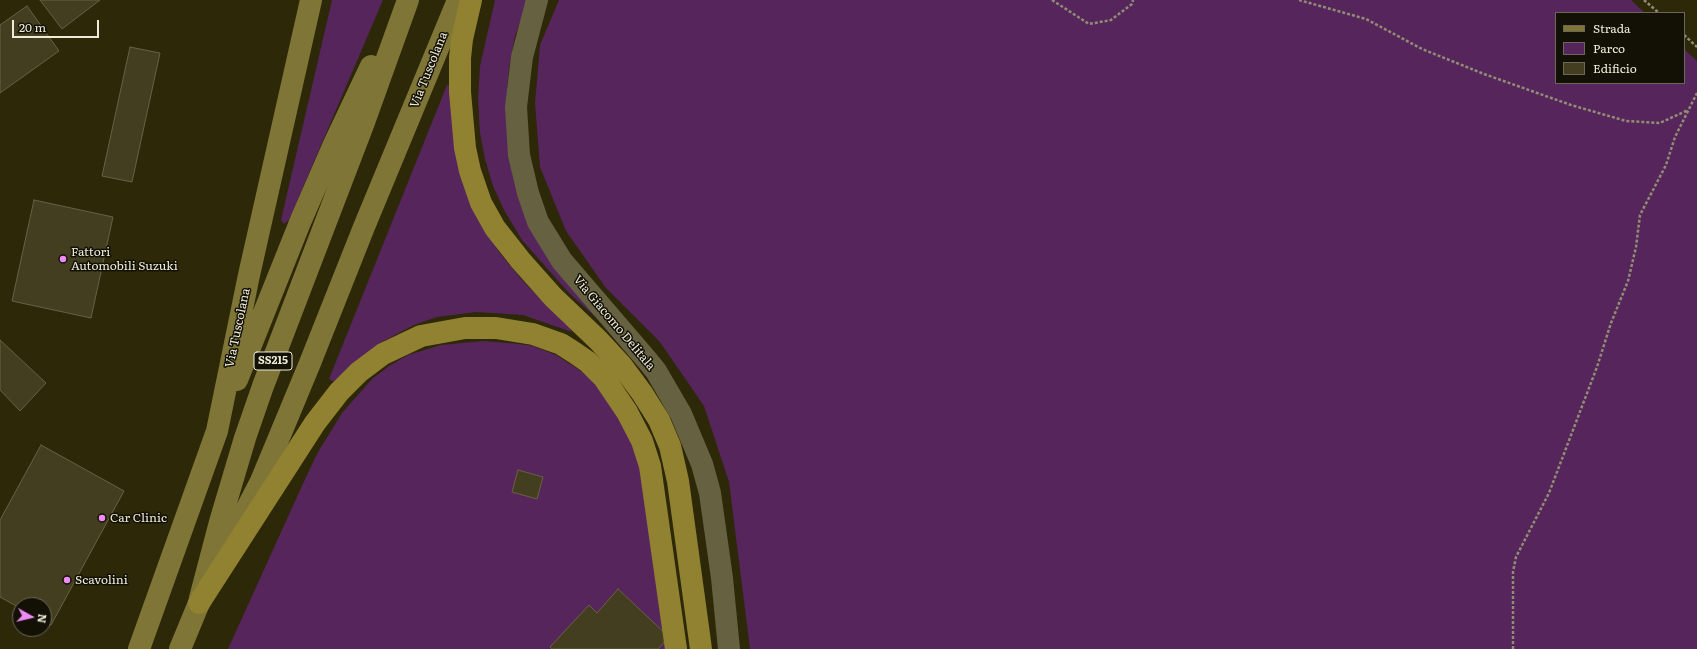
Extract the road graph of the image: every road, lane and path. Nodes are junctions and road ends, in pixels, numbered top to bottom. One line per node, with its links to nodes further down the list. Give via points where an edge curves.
1 (311, 0): 15 (main road, Via Tuscolana)
2 (407, 0): 15 (main road, via 335,142); 16 (main road, Via Tuscolana / SS215, via 363,125 245,438)
3 (458, 0): 16 (main road, Via Tuscolana, via 261,481)
4 (471, 0): 20 (highway, via 462,45 460,92 465,148 481,203 495,228 553,298 622,366 659,420 670,446 678,481)
5 (537, 0): 21 (street, Via Giacomo Delitala, via 522,56 516,107 519,155 528,193 538,222 562,261 647,360 670,394 684,421 702,464 710,493)
6 (1052, 0): 7 (path, via 1089,24 1111,20 1132,4)
7 (1133, 0)
8 (1299, 0): 14 (path, via 1366,18 1422,49 1484,74 1571,105 1626,121 1660,123)
9 (1644, 0): 10 (path)
10 (1658, 12)
11 (1685, 36): 12 (path)
12 (1697, 47)
13 (1697, 92): 14 (path)
14 (1688, 109): 22 (path, via 1675,136 1666,165 1640,215 1628,281 1552,486 1516,558 1513,572)
15 (217, 431): 17 (main road, Via Tuscolana)
16 (199, 603): 18 (main road, Via Tuscolana / SS215); 19 (highway, via 315,423 339,392 359,372 383,354 421,336 465,328 496,328 533,334 575,352 604,378 627,412 642,441 650,466)
17 (139, 649)
18 (180, 649)
19 (676, 649)
20 (701, 649)
21 (729, 649)
22 (1513, 649)

